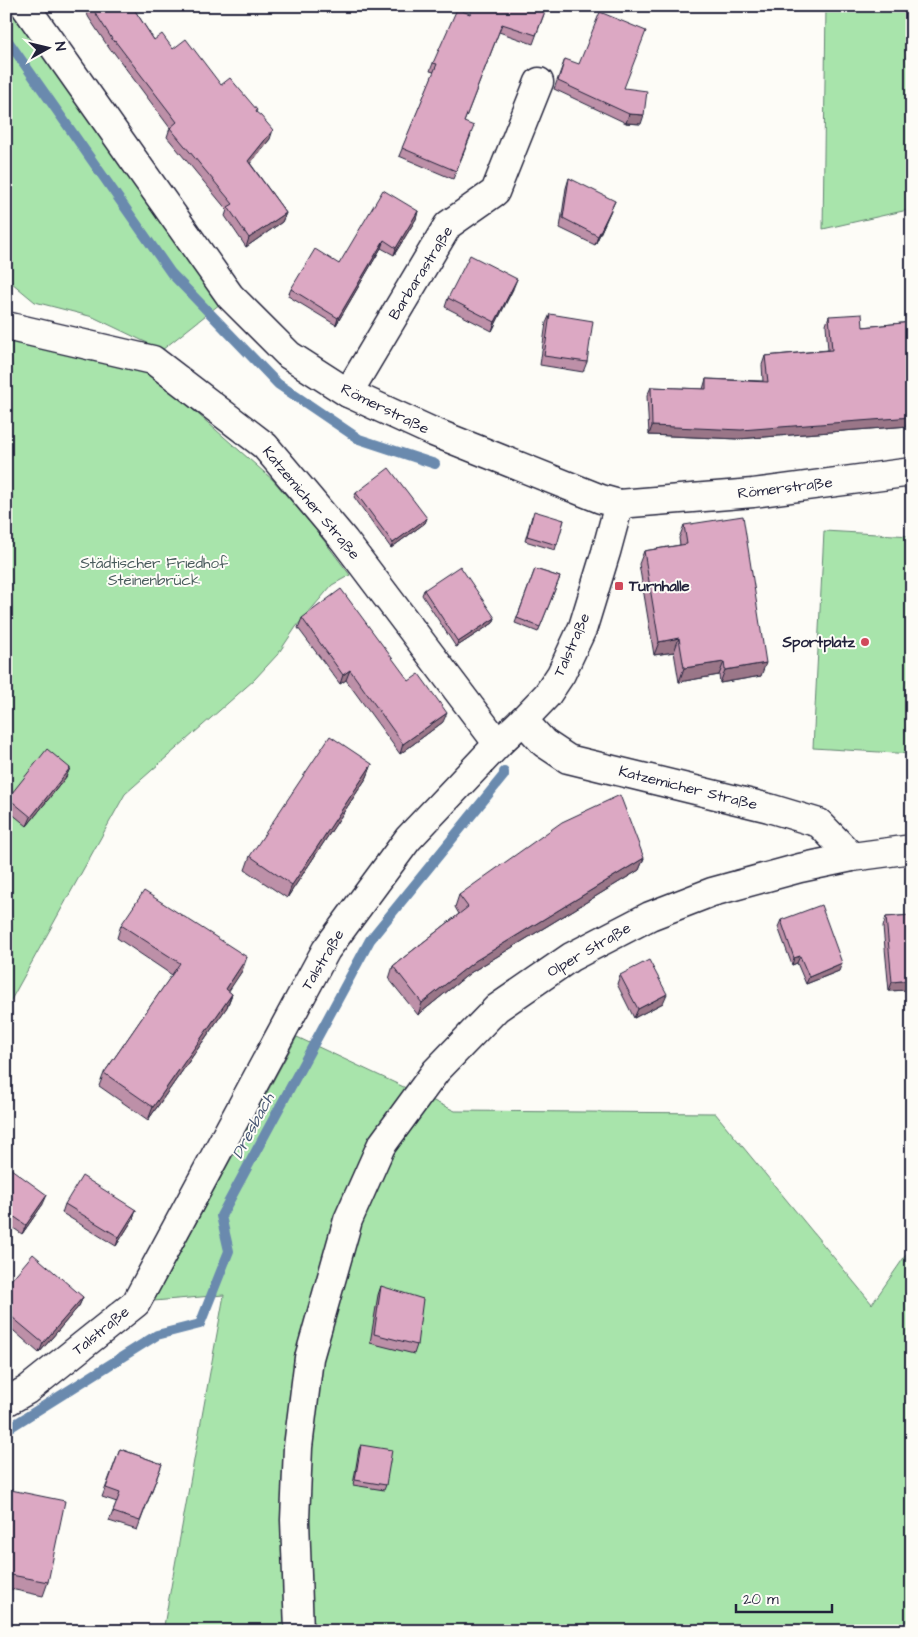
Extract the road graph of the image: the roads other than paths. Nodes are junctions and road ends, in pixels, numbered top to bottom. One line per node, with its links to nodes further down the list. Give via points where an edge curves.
1 (25, 6): 4 (street, Römerstraße, via 230,296 289,355)
2 (539, 82): 4 (street, Barbarastraße, via 495,192 448,225)
3 (6, 326): 8 (street, Katzemicher Straße, via 153,360 265,446 344,540)
4 (348, 393): 6 (street, Römerstraße, via 431,431)
5 (912, 472): 6 (street, Römerstraße, via 754,493)
6 (619, 504): 7 (street, Talstraße, via 582,627 547,695)
7 (523, 720): 8 (street, Talstraße); 10 (street, Katzemicher Straße, via 544,743 568,759 819,823)
8 (498, 744): 11 (street, Talstraße, via 408,839 326,950 136,1303 27,1390)
9 (912, 849): 10 (street, Olper Straße)
10 (852, 857): 12 (street, Olper Straße, via 712,892 650,916 571,957 497,1008 436,1071 381,1146 348,1220 309,1358 299,1438 295,1520)
11 (6, 1402)
12 (299, 1631)

